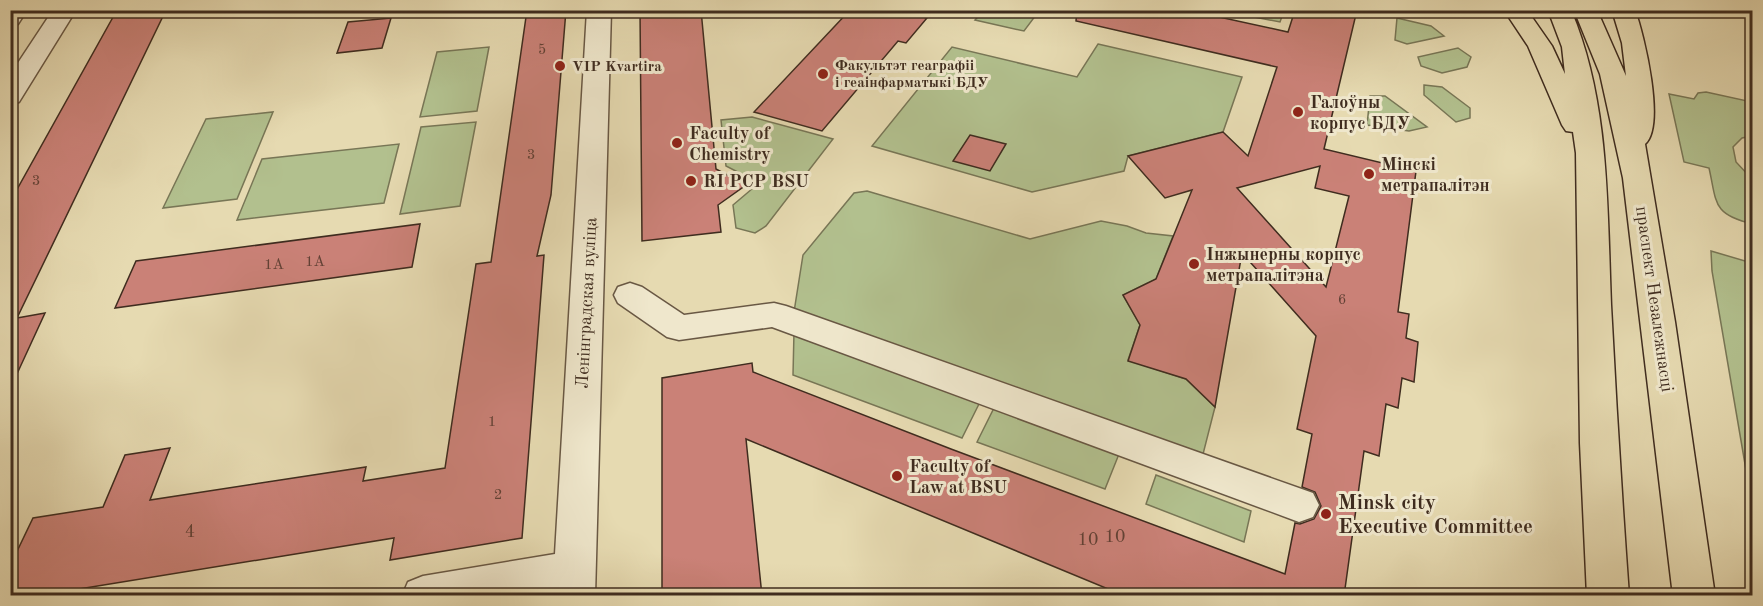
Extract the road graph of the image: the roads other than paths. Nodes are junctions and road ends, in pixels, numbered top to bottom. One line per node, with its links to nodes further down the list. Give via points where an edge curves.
1 (16, 10): 8 (street)
2 (65, 10): 9 (street)
3 (600, 10): 14 (street, Ленінградская вуліца)
4 (1515, 10): 10 (main road, via 1540,46)
5 (1559, 10): 10 (main road, via 1574,47)
6 (1585, 10): 11 (main road, праспект Незалежнасці, via 1602,42)
7 (1623, 10): 11 (main road, via 1634,37 1641,85)
8 (10, 19)
9 (10, 96)
10 (1590, 153): 16 (main road)
11 (1636, 162): 17 (main road, праспект Незалежнасці)
12 (630, 295): 13 (street, via 679,328 774,315)
13 (1299, 505)
14 (575, 583): 15 (street)
15 (423, 596)
16 (1608, 596)
17 (1694, 596)

